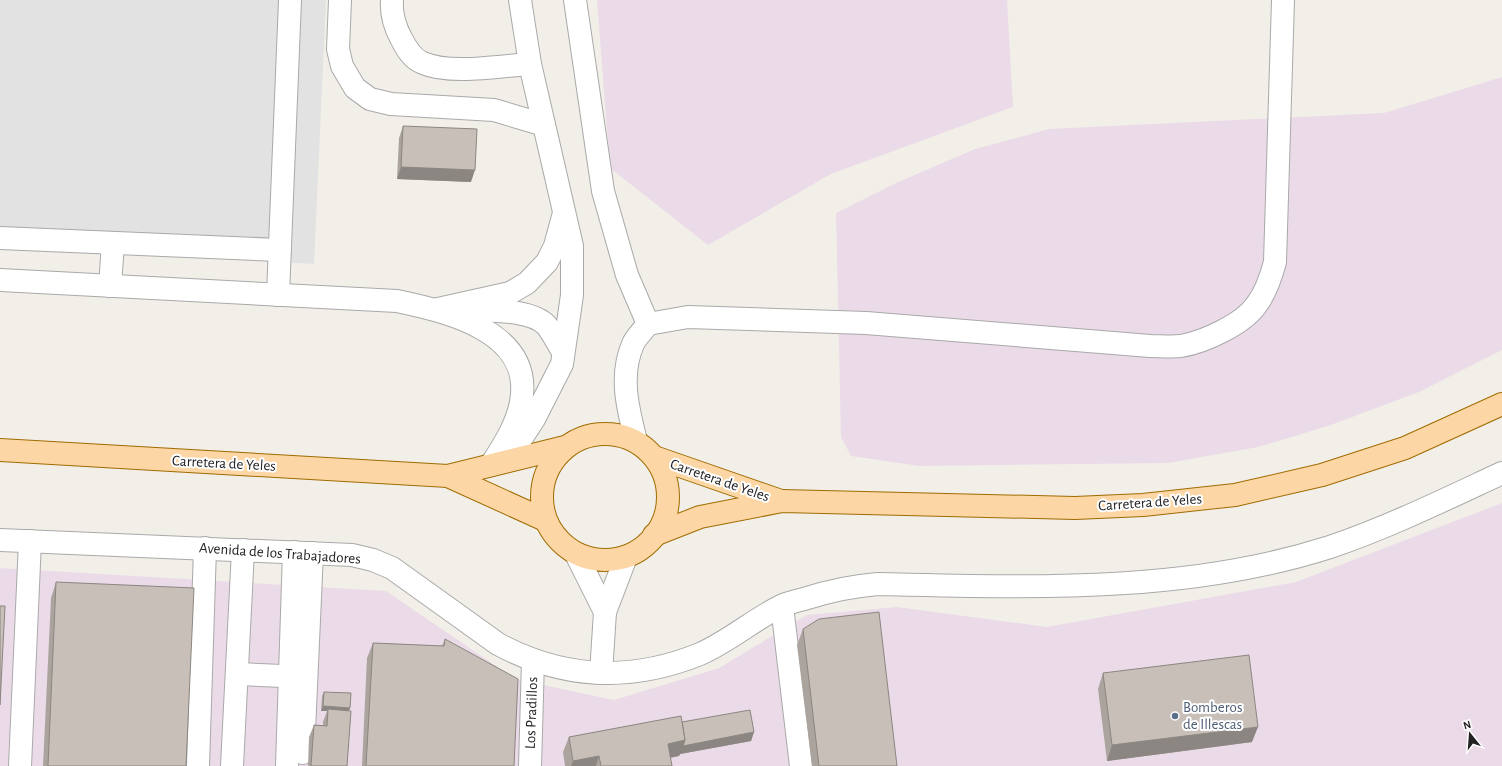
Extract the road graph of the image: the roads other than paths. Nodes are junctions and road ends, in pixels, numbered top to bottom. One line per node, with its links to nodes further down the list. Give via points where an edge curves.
1 (290, 0): 12 (street)
2 (340, 0): 8 (street, via 338,49 342,66 355,88 370,99 391,104 494,110)
3 (392, 0): 7 (street, via 391,8 398,33 408,52 422,63 444,69)
4 (520, 0): 7 (street)
5 (576, 0): 17 (street, via 603,191 626,275)
6 (1282, 0): 17 (street, via 1275,262 1271,279 1257,305 1237,323 1208,339 1180,346 1150,346 866,323 688,317)
7 (530, 64): 8 (street)
8 (544, 125): 9 (street)
9 (564, 212): 16 (street, via 555,246 547,262 527,284 510,293); 18 (street, via 572,246 572,296)
10 (0, 238): 11 (street)
11 (112, 243): 12 (street); 14 (street)
12 (280, 250): 15 (street)
13 (0, 280): 14 (street)
14 (110, 286): 15 (street)
15 (278, 295): 16 (street, via 397,301)
16 (438, 310): 18 (street, via 497,311 538,318); 24 (street, via 464,319 490,333 510,351 522,377 521,402)
17 (648, 324): 20 (street, via 633,343 625,372 628,411)
18 (563, 352): 24 (street, via 562,364 534,419)
19 (1502, 404): 27 (main road, Carretera de Yeles, via 1405,448 1322,475 1235,495 1144,505 1075,508)
20 (636, 441): 21 (main road, via 615,434 588,435); 23 (main road)
21 (565, 447): 24 (main road, Carretera de Yeles); 28 (main road, via 543,480)
22 (0, 450): 26 (main road, Carretera de Yeles)
23 (658, 458): 27 (main road, Carretera de Yeles); 29 (main road, via 669,494 666,516)
24 (499, 463): 26 (main road, Carretera de Yeles)
25 (1502, 472): 37 (street, Avenida de los Trabajadores, via 1426,509 1330,546 1273,562 1211,575 1134,583 1047,587 878,584 850,586)
26 (448, 476): 28 (main road, Carretera de Yeles)
27 (782, 501): 29 (main road, Carretera de Yeles, via 700,517)
28 (545, 520): 35 (main road, via 559,542)
29 (654, 534): 36 (main road)
30 (0, 540): 31 (street, Avenida de los Trabajadores)
31 (30, 541): 32 (street, Avenida de los Trabajadores); 43 (street)
32 (205, 548): 33 (street, Avenida de los Trabajadores); 44 (street)
33 (243, 550): 34 (street, Avenida de los Trabajadores); 40 (street)
34 (303, 553): 39 (street, Avenida de los Trabajadores, via 352,555 392,568 498,644); 42 (street)
35 (576, 554): 36 (main road, via 608,561); 38 (street)
36 (626, 557): 38 (street)
37 (782, 606): 41 (street, Avenida de los Trabajadores, via 701,653 638,671); 49 (street)
38 (605, 612): 41 (street)
39 (533, 660): 41 (street, Avenida de los Trabajadores, via 556,668); 48 (street, Los Pradillos)
40 (237, 674): 42 (street); 45 (street)
41 (601, 674)
42 (298, 677): 46 (street); 47 (street)
43 (20, 766)
44 (198, 766)
45 (232, 766)
46 (287, 766)
47 (302, 766)
48 (530, 766)
49 (801, 766)

